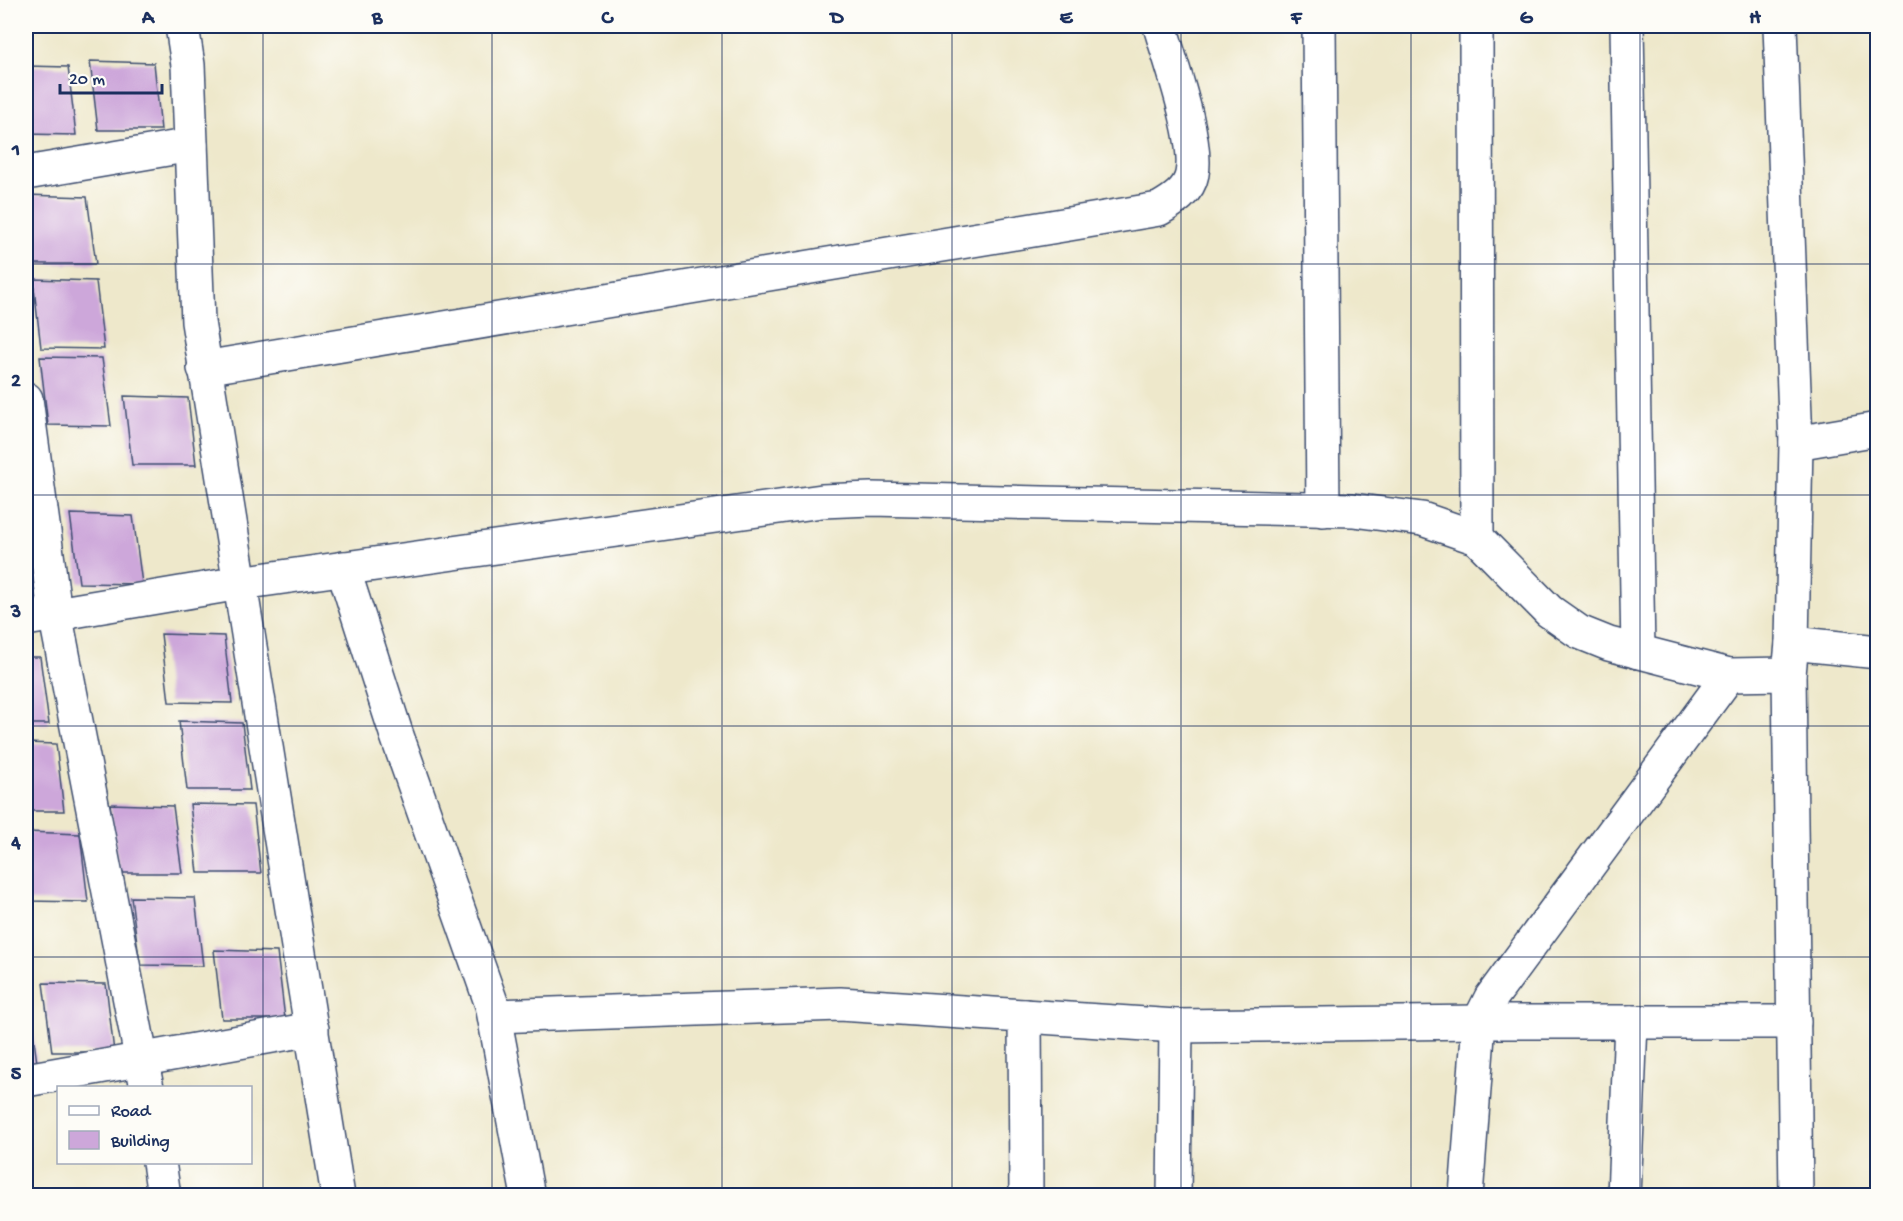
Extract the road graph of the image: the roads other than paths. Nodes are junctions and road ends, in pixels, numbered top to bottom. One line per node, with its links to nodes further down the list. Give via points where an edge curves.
1 (182, 26): 7 (street)
2 (1160, 26): 9 (street, via 1194,149 1192,176 1180,197 1159,209)
3 (1319, 26): 13 (street)
4 (1476, 26): 14 (street)
5 (1627, 26): 18 (street)
6 (1780, 26): 12 (street)
7 (191, 145): 8 (street); 9 (street, via 198,322)
8 (26, 173)
9 (204, 368): 16 (street)
10 (26, 399): 17 (street)
11 (1878, 429): 12 (street)
12 (1796, 443): 20 (street)
13 (1323, 510): 14 (street, via 1422,519); 15 (street, via 822,501)
14 (1477, 538): 18 (street, via 1549,611 1578,632)
15 (343, 568): 16 (street); 22 (street)
16 (240, 583): 17 (street); 28 (street)
17 (40, 616): 29 (street)
18 (1638, 652): 21 (street)
19 (1878, 652): 20 (street)
20 (1790, 658): 21 (street); 26 (street)
21 (1729, 675): 24 (street, via 1491,998)
22 (495, 1016): 23 (street, via 840,1004); 34 (street)
23 (1025, 1016): 27 (street); 35 (street)
24 (1479, 1022): 25 (street); 27 (street); 37 (street)
25 (1631, 1022): 26 (street); 38 (street)
26 (1794, 1022): 39 (street)
27 (1176, 1026): 36 (street)
28 (312, 1029): 29 (street); 33 (street)
29 (145, 1075): 30 (street)
30 (26, 1080)
31 (159, 1164): 32 (street)
32 (164, 1196)
33 (338, 1196)
34 (528, 1196)
35 (1026, 1196)
36 (1174, 1196)
37 (1466, 1196)
38 (1624, 1196)
39 (1796, 1196)

